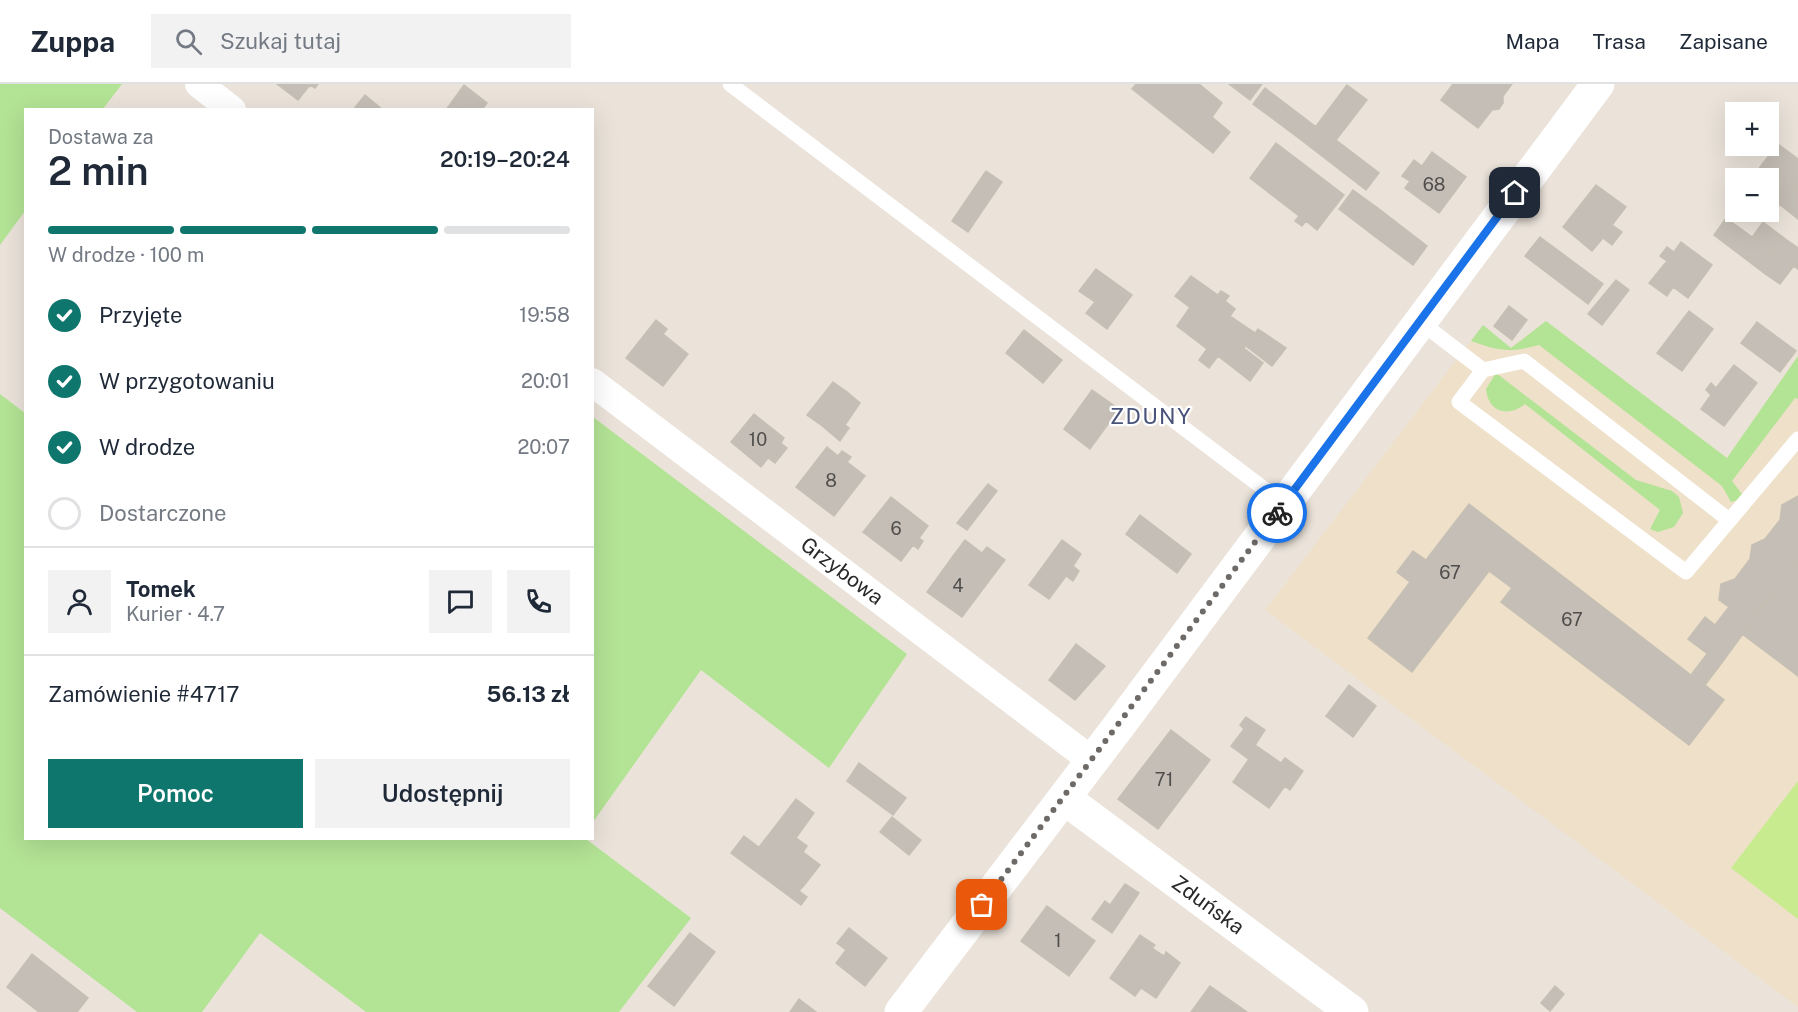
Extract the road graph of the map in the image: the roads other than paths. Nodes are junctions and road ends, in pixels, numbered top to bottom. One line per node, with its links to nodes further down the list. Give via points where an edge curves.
1 (199, 84): 4 (street)
2 (730, 84): 9 (lane)
3 (1598, 84): 5 (street)
4 (229, 108)
5 (1419, 321): 6 (lane); 9 (street)
6 (1484, 370): 10 (lane, via 1524,361); 10 (lane, via 1460,402 1686,573)
7 (594, 384): 11 (street, Grzybowa)
8 (1798, 439): 10 (lane)
9 (1284, 504): 11 (street)
10 (1729, 520)
11 (1091, 760): 12 (street)
12 (1064, 798): 13 (street); 14 (street, Zduńska)
13 (901, 1012)
14 (1352, 1012)

